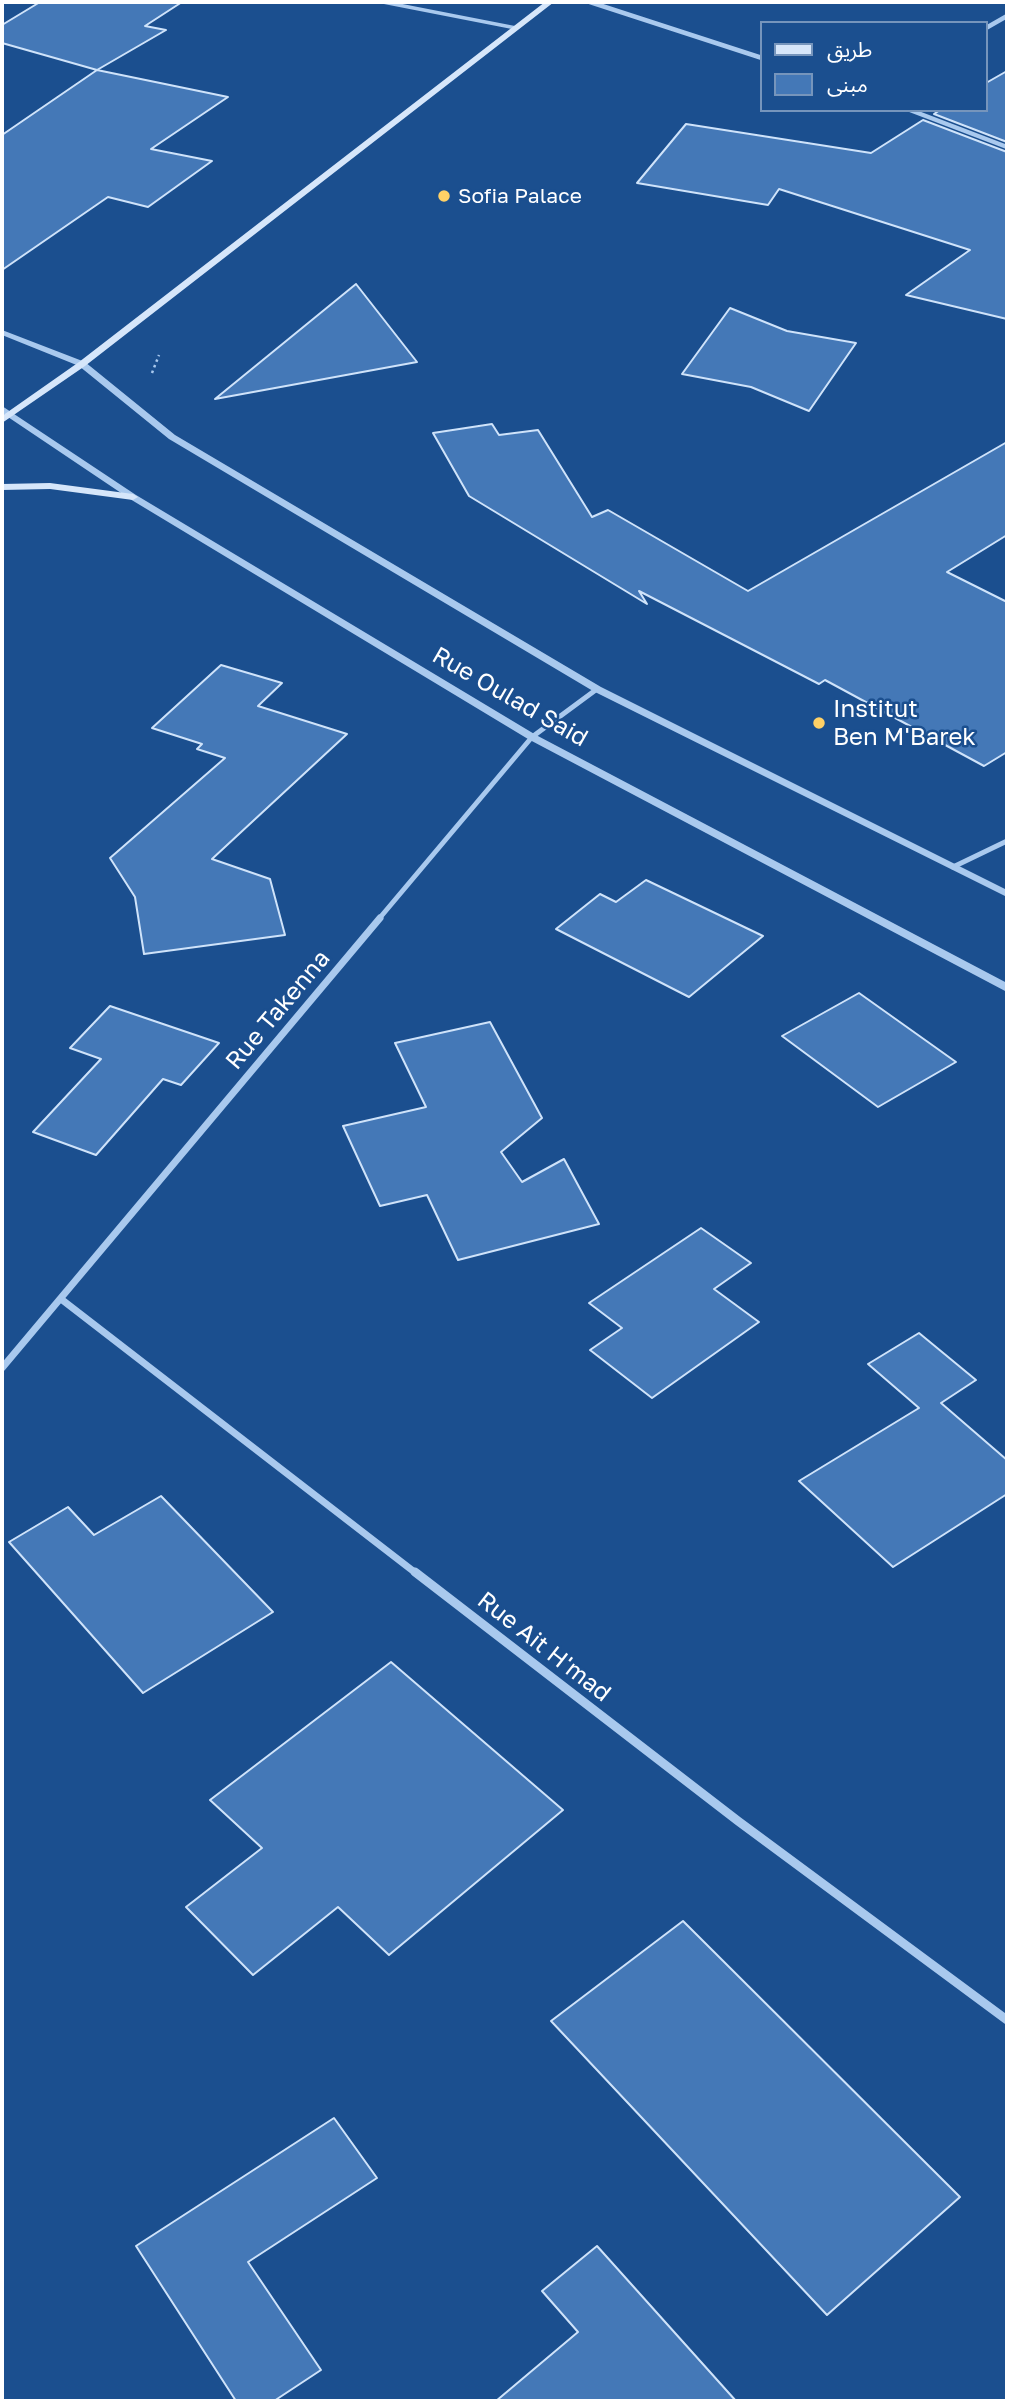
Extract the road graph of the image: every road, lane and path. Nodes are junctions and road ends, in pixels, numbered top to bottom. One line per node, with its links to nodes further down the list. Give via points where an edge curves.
1 (383, 2): 6 (lane)
2 (550, 2): 6 (main road)
3 (590, 2): 7 (street)
4 (1007, 16): 5 (street)
5 (988, 27)
6 (516, 28): 11 (main road)
7 (760, 57)
8 (915, 112): 9 (street)
9 (1007, 147)
10 (2, 332): 11 (street, Rue Oulad Said)
11 (82, 364): 12 (main road); 15 (street, Rue Oulad Said, via 172,437)
12 (4, 414): 14 (street, Rue Oulad Said)
13 (2, 487): 14 (main road, via 50,486)
14 (132, 497): 16 (street, Rue Oulad Said)
15 (597, 689): 16 (street, Rue Takenna); 18 (street, Rue Oulad Said)
16 (532, 737): 20 (street, Rue Oulad Said); 21 (street, Rue Takenna)
17 (1007, 841): 18 (street)
18 (953, 867): 19 (street, Rue Oulad Said)
19 (1007, 894)
20 (1007, 988)
21 (61, 1299): 22 (street, Rue Takenna); 23 (street, Rue Ait H'mad, via 738,1821)
22 (2, 1368)
23 (1007, 2020)

